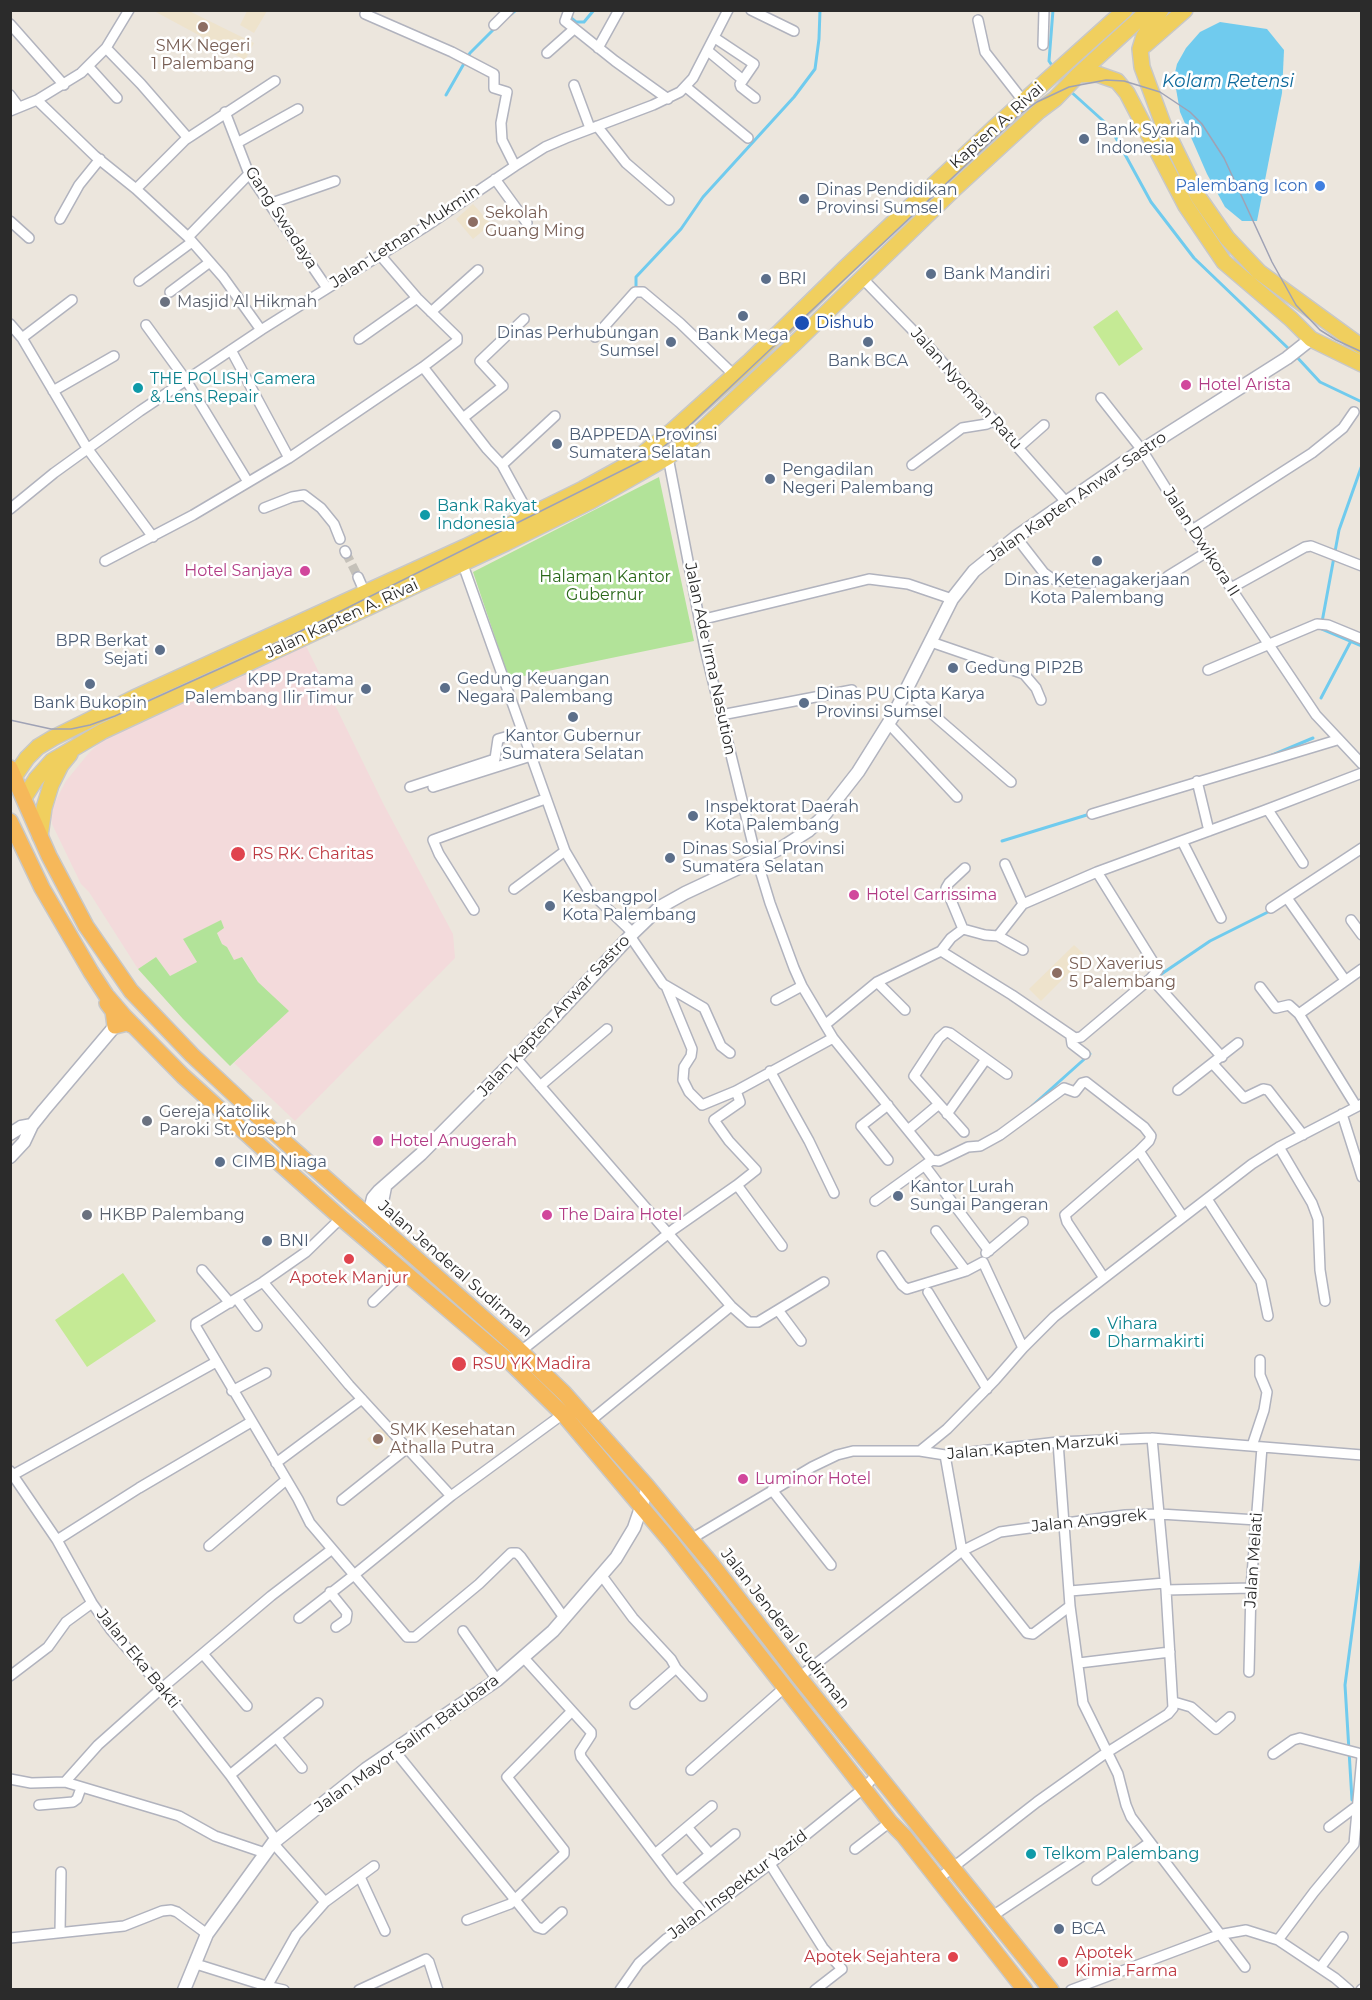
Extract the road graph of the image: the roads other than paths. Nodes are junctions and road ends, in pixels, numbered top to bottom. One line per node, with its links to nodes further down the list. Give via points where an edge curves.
1 (129, 10): 22 (street)
2 (509, 10): 16 (street)
3 (619, 10): 23 (street)
4 (750, 10): 19 (street)
5 (1044, 10): 21 (street)
6 (1106, 10): 18 (main road)
7 (1125, 10): 18 (main road, Kapten A. Rivai)
8 (1149, 10): 30 (main road, Kapten A. Rivai)
9 (1161, 10): 24 (main road)
10 (1185, 10): 24 (main road)
11 (727, 11): 20 (street, Jalan Letnan Mukmin)
12 (366, 12): 50 (street, via 494,74 494,88 507,92 502,140)
13 (568, 13): 17 (street, via 564,21)
14 (978, 20): 40 (street, via 985,52)
15 (10, 24): 31 (street)
16 (494, 25)
17 (574, 28): 23 (street); 26 (street)
18 (1101, 31): 40 (main road, Kapten A. Rivai)
19 (794, 32)
20 (715, 38): 25 (street, Jalan Letnan Mukmin); 28 (street, via 754,64)
21 (1042, 45)
22 (106, 48): 27 (street); 46 (street)
23 (598, 48): 38 (street)
24 (1140, 49): 35 (main road)
25 (708, 51): 28 (street); 33 (street, Jalan Letnan Mukmin)
26 (547, 53)
27 (88, 66): 31 (street); 36 (street)
28 (742, 80): 37 (street, via 741,87)
29 (275, 81): 43 (street)
30 (1072, 81): 45 (main road, via 1097,74 1117,81); 67 (main road, Kapten A. Rivai)
31 (64, 85): 39 (street)
32 (574, 85): 44 (street)
33 (686, 87): 38 (street, Jalan Letnan Mukmin); 47 (street)
34 (10, 95): 41 (street)
35 (1152, 96): 45 (main road); 62 (main road, via 1199,198)
36 (117, 98)
37 (755, 98)
38 (668, 99): 44 (street, Jalan Letnan Mukmin)
39 (37, 100): 41 (street); 49 (street)
40 (1024, 102): 86 (main road, Kapten A. Rivai)
41 (15, 109)
42 (298, 109): 48 (street)
43 (225, 112): 46 (street); 48 (street, Gang Swadaya)
44 (594, 127): 50 (street, Jalan Letnan Mukmin, via 547,146); 55 (street, via 626,163)
45 (1144, 127): 57 (main road)
46 (188, 138): 54 (street)
47 (748, 138)
48 (237, 143): 51 (street, Gang Swadaya)
49 (100, 159): 54 (street); 58 (street, via 79,185)
50 (515, 166): 52 (street, Jalan Letnan Mukmin)
51 (249, 174): 56 (street, Gang Swadaya); 63 (street)
52 (495, 178): 60 (street); 64 (street, Jalan Letnan Mukmin)
53 (335, 181): 56 (street)
54 (136, 189): 63 (street)
55 (669, 200)
56 (269, 204): 69 (street, Gang Swadaya)
57 (1186, 206): 62 (main road); 80 (main road, via 1224,262 1291,318)
58 (60, 219)
59 (10, 221): 61 (street)
60 (527, 223)
61 (29, 238)
62 (1227, 238): 81 (main road, via 1259,273)
63 (190, 239): 65 (street); 68 (street)
64 (380, 255): 69 (street, Jalan Letnan Mukmin); 71 (street)
65 (210, 262): 70 (street); 76 (street)
66 (478, 270): 73 (street)
67 (863, 279): 93 (street, Jalan Nyoman Ratu); 99 (main road, Kapten A. Rivai, via 690,441)
68 (139, 280)
69 (327, 288): 76 (street, Jalan Letnan Mukmin)
70 (170, 292)
71 (417, 298): 73 (street); 79 (street)
72 (72, 300): 77 (street)
73 (431, 312): 85 (street, via 458,339)
74 (524, 319): 92 (street, via 480,361 503,386)
75 (146, 325): 87 (street)
76 (261, 330): 82 (street, Jalan Letnan Mukmin)
77 (15, 332): 88 (street)
78 (596, 337): 86 (street, via 635,292 644,292)
79 (359, 339)
80 (1308, 342): 84 (main road); 98 (street, Jalan Kapten Anwar Sastro)
81 (1362, 347)
82 (231, 350): 87 (street, Jalan Letnan Mukmin); 100 (street)
83 (114, 356): 88 (street)
84 (1362, 364)
85 (423, 367): 92 (street); 100 (street)
86 (734, 375): 95 (main road, Kapten A. Rivai)
87 (186, 380): 97 (street, Jalan Letnan Mukmin); 105 (street)
88 (53, 391): 97 (street)
89 (1101, 398): 98 (street, Jalan Dwikora II)
90 (1354, 412): 110 (street, via 1343,428 1312,453)
91 (555, 416): 101 (street)
92 (463, 418): 101 (street)
93 (995, 420): 96 (street, Jalan Nyoman Ratu); 102 (street, via 962,428)
94 (1044, 425): 96 (street)
95 (659, 441): 99 (main road); 103 (main road, Kapten A. Rivai)
96 (1019, 447): 106 (street, Jalan Nyoman Ratu)
97 (87, 448): 108 (street, Jalan Letnan Mukmin); 111 (street)
98 (1142, 450): 106 (street, Jalan Kapten Anwar Sastro); 110 (street, Jalan Dwikora II)
99 (668, 457): 103 (main road, Kapten A. Rivai); 104 (street, Jalan Ade Irma Nasution)
100 (289, 458): 105 (street)
101 (502, 465): 109 (street)
102 (912, 465)
103 (638, 467): 104 (street, via 664,468); 109 (main road, Jalan Kapten A. Rivai); 116 (main road, Jalan Kapten A. Rivai, via 591,501)
104 (671, 474): 124 (street, Jalan Ade Irma Nasution)
105 (248, 482): 111 (street)
106 (1066, 502): 112 (street, Jalan Kapten Anwar Sastro)
107 (264, 508): 113 (street, via 304,495 321,508)
108 (10, 509)
109 (530, 516): 122 (main road, Jalan Kapten A. Rivai)
110 (1192, 530): 114 (street, Jalan Dwikora II)
111 (153, 537): 115 (street)
112 (1016, 537): 120 (street, via 1051,578); 123 (street, Jalan Kapten Anwar Sastro, via 974,571)
113 (340, 539)
114 (1207, 552): 118 (street); 121 (street, Jalan Dwikora II)
115 (105, 561)
116 (462, 562): 134 (street); 136 (main road, Jalan Kapten A. Rivai)
117 (1362, 566): 121 (street, via 1311,546 1300,548)
118 (1168, 576)
119 (358, 577): 122 (street)
120 (1092, 583)
121 (1231, 588): 127 (street, Jalan Dwikora II)
122 (365, 593): 140 (main road, Jalan Kapten A. Rivai, via 53,738 33,752)
123 (952, 599): 124 (street, via 908,584 869,579); 126 (street, Jalan Kapten Anwar Sastro)
124 (700, 620): 132 (street, Jalan Ade Irma Nasution)
125 (1362, 639): 127 (street, via 1317,624)
126 (931, 642): 130 (street, Jalan Kapten Anwar Sastro); 131 (street, via 1024,674)
127 (1268, 643): 128 (street); 135 (street)
128 (1208, 670)
129 (852, 690): 132 (street)
130 (906, 692): 133 (street, Jalan Kapten Anwar Sastro); 142 (street)
131 (1041, 700)
132 (721, 715): 158 (street, Jalan Ade Irma Nasution)
133 (888, 723): 145 (street); 158 (street, Jalan Kapten Anwar Sastro, via 858,772 822,818 795,840)
134 (522, 732): 137 (street); 143 (street, via 498,740 495,759)
135 (1337, 740): 138 (street); 141 (street)
136 (78, 745): 146 (main road, Jalan Kapten A. Rivai, via 52,760); 153 (main road, via 51,785)
137 (531, 756): 144 (street); 147 (street)
138 (1362, 764)
139 (1362, 773): 148 (street)
140 (12, 776): 146 (highway, Jalan Jenderal Sudirman)
141 (1197, 781): 150 (street); 152 (street)
142 (1011, 782)
143 (410, 787)
144 (433, 787)
145 (957, 797)
146 (24, 798): 149 (highway); 153 (highway, Jalan Jenderal Sudirman)
147 (545, 799): 157 (street); 167 (street, via 433,840)
148 (1268, 810): 152 (street); 159 (street)
149 (10, 812)
150 (1092, 814)
151 (10, 821): 188 (highway, Jalan Jenderal Sudirman, via 42,888 91,972)
152 (1209, 831): 155 (street)
153 (40, 836): 227 (highway, Jalan Jenderal Sudirman, via 86,926 131,991 192,1055)
154 (10, 839): 187 (highway, via 79,966 113,1011)
155 (1182, 841): 162 (street); 168 (street)
156 (1362, 848): 164 (street)
157 (565, 851): 163 (street); 171 (street, via 588,890)
158 (756, 860): 171 (street, Jalan Kapten Anwar Sastro, via 668,901); 181 (street, Jalan Ade Irma Nasution)
159 (1304, 863)
160 (1005, 864): 165 (street)
161 (965, 868): 170 (street, via 948,883 946,891)
162 (1097, 872): 165 (street); 177 (street, via 1158,970)
163 (514, 889)
164 (1287, 899): 166 (street); 178 (street)
165 (1023, 904): 173 (street)
166 (1271, 908)
167 (474, 910)
168 (1221, 918)
169 (1351, 920): 172 (street)
170 (963, 929): 173 (street); 175 (street)
171 (632, 934): 180 (street); 196 (street, Jalan Kapten Anwar Sastro)
172 (1362, 935)
173 (998, 936): 174 (street)
174 (1023, 950)
175 (941, 951): 179 (street); 190 (street)
176 (1362, 969): 178 (street)
177 (1153, 980): 190 (street, via 1081,1036); 195 (street)
178 (1345, 980): 185 (street)
179 (877, 982): 184 (street); 186 (street)
180 (666, 986): 193 (street, via 704,1008 721,1046); 203 (street, via 692,1049 682,1076 689,1092 704,1105)
181 (802, 986): 183 (street); 186 (street, Jalan Ade Irma Nasution)
182 (1260, 987): 185 (street, via 1276,1008 1289,1005)
183 (776, 1000)
184 (905, 1010)
185 (1299, 1014): 206 (street)
186 (826, 1024): 191 (street, Jalan Ade Irma Nasution)
187 (115, 1026): 188 (highway); 209 (street)
188 (134, 1026): 226 (highway, Jalan Jenderal Sudirman, via 183,1076)
189 (607, 1029): 201 (street)
190 (1071, 1037): 194 (street, via 1072,1044)
191 (833, 1038): 199 (street); 205 (street, Jalan Ade Irma Nasution)
192 (1238, 1043): 195 (street)
193 (730, 1053)
194 (1085, 1054)
195 (1222, 1057): 198 (street)
196 (516, 1058): 201 (street); 221 (street, Jalan Kapten Anwar Sastro)
197 (986, 1059): 200 (street); 204 (street, via 950,1033 943,1034 914,1075); 207 (street)
198 (1213, 1064): 202 (street); 213 (street, via 1244,1098 1268,1090)
199 (770, 1071): 203 (street); 222 (street)
200 (1007, 1074)
201 (540, 1086): 231 (street)
202 (1179, 1090)
203 (736, 1091): 220 (street, via 740,1103 714,1120 756,1170)
204 (939, 1104): 207 (street); 210 (street)
205 (888, 1105): 210 (street, Jalan Ade Irma Nasution); 217 (street, via 861,1126)
206 (1359, 1105): 208 (street)
207 (947, 1114): 211 (street)
208 (1342, 1114): 213 (street); 219 (street)
209 (32, 1125): 212 (street); 216 (street, via 24,1142)
210 (908, 1130): 218 (street, Jalan Ade Irma Nasution)
211 (964, 1132)
212 (10, 1134)
213 (1302, 1135): 214 (street)
214 (1278, 1147): 223 (street); 245 (street, via 1318,1219)
215 (1139, 1151): 218 (street, via 1151,1138 1149,1133 1085,1082 1074,1092 1064,1088 1000,1136); 225 (street); 240 (street, via 1065,1215)
216 (10, 1157)
217 (888, 1160)
218 (929, 1163): 224 (street); 234 (street, Jalan Ade Irma Nasution)
219 (1362, 1177)
220 (737, 1185): 231 (street); 233 (street)
221 (386, 1186): 227 (street, Jalan Kapten Anwar Sastro, via 373,1198); 229 (street, via 381,1207)
222 (834, 1193)
223 (1207, 1199): 225 (street); 249 (street, via 1261,1282)
224 (875, 1201)
225 (1183, 1217): 240 (street)
226 (341, 1218): 232 (highway, Jalan Jenderal Sudirman); 241 (street, via 306,1252)
227 (373, 1221): 229 (highway, Jalan Jenderal Sudirman); 232 (highway)
228 (1023, 1222): 234 (street)
229 (385, 1232): 253 (highway, Jalan Jenderal Sudirman)
230 (936, 1232): 239 (street)
231 (669, 1233): 247 (street); 253 (street)
232 (361, 1234): 238 (highway, Jalan Jenderal Sudirman)
233 (782, 1246)
234 (988, 1251): 236 (street)
235 (882, 1256): 239 (street, via 907,1289)
236 (984, 1262): 239 (street); 252 (street)
237 (202, 1270): 244 (street)
238 (405, 1271): 246 (street); 260 (highway, Jalan Jenderal Sudirman)
239 (966, 1271)
240 (1104, 1278): 252 (street, via 1054,1317)
241 (263, 1282): 244 (street); 259 (street)
242 (824, 1282): 248 (street)
243 (928, 1292): 257 (street)
244 (234, 1301): 250 (street); 255 (street, via 196,1323)
245 (1325, 1301)
246 (373, 1302)
247 (731, 1306): 248 (street, via 748,1322 758,1322); 261 (street)
248 (778, 1310): 251 (street)
249 (1268, 1316)
250 (257, 1326)
251 (801, 1341)
252 (1023, 1348): 257 (street)
253 (521, 1351): 261 (highway, Jalan Jenderal Sudirman)
254 (1260, 1360): 265 (street, via 1260,1375 1267,1392)
255 (216, 1362): 258 (street); 272 (street)
256 (266, 1373): 258 (street)
257 (987, 1389): 268 (street)
258 (232, 1391): 262 (street)
259 (362, 1399): 267 (street); 271 (street)
260 (564, 1414): 276 (street); 278 (highway, Jalan Jenderal Sudirman)
261 (590, 1421): 274 (highway, Jalan Jenderal Sudirman)
262 (251, 1422): 271 (street); 283 (street)
263 (1152, 1438): 264 (street, Jalan Kapten Marzuki); 265 (street, Jalan Kapten Marzuki); 279 (street)
264 (1058, 1442): 269 (street, Jalan Kapten Marzuki); 281 (street)
265 (1251, 1446): 266 (street, Jalan Kapten Marzuki)
266 (1262, 1447): 270 (street, Jalan Kapten Marzuki); 280 (street, Jalan Melati)
267 (406, 1449): 276 (street); 277 (street)
268 (920, 1451): 269 (street, Jalan Kapten Marzuki); 275 (street, Jalan Kapten Marzuki, via 853,1451 837,1455)
269 (945, 1455): 286 (street)
270 (1362, 1455)
271 (276, 1463): 273 (street)
272 (12, 1473): 283 (street, Jalan Eka Bakti)
273 (286, 1480): 284 (street); 285 (street, via 310,1523)
274 (648, 1487): 278 (street, Jalan Mayor Salim Batubara); 282 (highway, Jalan Jenderal Sudirman)
275 (772, 1490): 282 (street, Jalan Kapten Marzuki); 287 (street)
276 (451, 1496): 288 (street)
277 (342, 1500)
278 (641, 1507): 289 (street, Jalan Mayor Salim Batubara, via 634,1528); 310 (highway, Jalan Jenderal Sudirman)
279 (1160, 1514): 280 (street, Jalan Anggrek); 281 (street, Jalan Anggrek); 290 (street)
280 (1257, 1520): 291 (street, Jalan Melati)
281 (1065, 1523): 286 (street, Jalan Anggrek, via 1008,1530); 292 (street)
282 (691, 1539): 307 (highway, Jalan Jenderal Sudirman)
283 (57, 1540): 294 (street, Jalan Eka Bakti)
284 (209, 1546)
285 (331, 1550): 288 (street); 301 (street)
286 (962, 1551): 295 (street, via 1027,1633 1033,1634); 307 (street, Jalan Anggrek)
287 (831, 1565)
288 (354, 1575): 293 (street); 297 (street, via 410,1638 479,1584 511,1553 517,1553)
289 (602, 1576): 297 (street, Jalan Mayor Salim Batubara); 304 (street)
290 (1165, 1586): 291 (street); 292 (street); 300 (street)
291 (1251, 1588): 305 (street, Jalan Melati)
292 (1070, 1590): 295 (street)
293 (330, 1592): 296 (street); 298 (street, via 347,1613 346,1620)
294 (92, 1603): 306 (street, via 66,1622 48,1647); 309 (street, Jalan Eka Bakti)
295 (1070, 1606): 303 (street)
296 (299, 1618)
297 (565, 1619): 302 (street, Jalan Mayor Salim Batubara)
298 (336, 1627)
299 (463, 1631): 308 (street)
300 (1170, 1652): 303 (street); 312 (street)
301 (203, 1654): 309 (street); 315 (street)
302 (524, 1658): 308 (street, Jalan Mayor Salim Batubara); 316 (street)
303 (1079, 1663): 320 (street, via 1083,1702)
304 (676, 1668): 311 (street); 314 (street)
305 (1249, 1672)
306 (10, 1676)
307 (799, 1677): 310 (highway); 325 (highway, Jalan Jenderal Sudirman)
308 (497, 1680): 319 (street, Jalan Mayor Salim Batubara)
309 (162, 1688): 326 (street, Jalan Eka Bakti); 328 (street, via 98,1745)
310 (784, 1688): 324 (street); 330 (highway, Jalan Jenderal Sudirman)
311 (702, 1696)
312 (1174, 1702): 317 (street, via 1191,1707 1216,1729); 320 (street, via 1168,1714)
313 (318, 1703): 318 (street)
314 (635, 1704)
315 (247, 1706)
316 (572, 1711): 343 (street, via 591,1732 581,1757); 354 (street, via 507,1777 565,1852)
317 (1230, 1717)
318 (277, 1738): 323 (street); 326 (street)
319 (394, 1750): 340 (street, Jalan Mayor Salim Batubara); 354 (street)
320 (1108, 1753): 338 (street, via 1128,1810); 348 (street, via 1037,1802)
321 (1274, 1754): 322 (street, via 1300,1738)
322 (1360, 1755): 333 (street)
323 (302, 1768)
324 (691, 1770)
325 (877, 1774): 330 (street, Jalan Inspektur Yazid); 348 (highway, Jalan Jenderal Sudirman)
326 (230, 1775): 340 (street, Jalan Eka Bakti)
327 (10, 1779): 328 (street)
328 (65, 1782): 329 (street)
329 (81, 1788): 331 (street, via 73,1802); 340 (street, via 179,1816 215,1836)
330 (864, 1788): 334 (highway, Jalan Jenderal Sudirman); 346 (street, Jalan Inspektur Yazid)
331 (39, 1805)
332 (712, 1806): 335 (street)
333 (1357, 1806): 336 (street); 339 (street)
334 (890, 1822): 341 (street); 351 (highway, Jalan Jenderal Sudirman)
335 (687, 1827): 343 (street); 344 (street)
336 (1329, 1827)
337 (735, 1834): 344 (street)
338 (1149, 1843): 352 (street); 363 (street)
339 (1354, 1844): 342 (street); 366 (street)
340 (271, 1846): 355 (street, Jalan Eka Bakti); 362 (street, Jalan Mayor Salim Batubara)
341 (855, 1849)
342 (1362, 1851)
343 (655, 1854): 353 (street)
344 (710, 1854): 353 (street)
345 (1084, 1855): 358 (street)
346 (770, 1864): 357 (street, Jalan Inspektur Yazid); 380 (street, via 823,1948 842,1969)
347 (374, 1866): 350 (street)
348 (954, 1868): 351 (street); 358 (highway, Jalan Jenderal Sudirman)
349 (61, 1872): 361 (street)
350 (360, 1877): 355 (street); 360 (street)
351 (938, 1879): 368 (highway, Jalan Jenderal Sudirman)
352 (1097, 1880)
353 (676, 1882): 357 (street)
354 (514, 1900): 356 (street, via 541,1929); 359 (street)
355 (324, 1902): 373 (street, via 297,1935)
356 (562, 1912)
357 (704, 1914): 379 (street, Jalan Inspektur Yazid, via 639,1963)
358 (991, 1917): 367 (highway, Jalan Jenderal Sudirman)
359 (467, 1920)
360 (385, 1930)
361 (60, 1932): 362 (street, via 124,1926 171,1910); 365 (street)
362 (207, 1934): 369 (street, Jalan Mayor Salim Batubara)
363 (1221, 1934): 366 (street, via 1251,1931); 370 (street); 383 (street)
364 (1343, 1937): 371 (street)
365 (10, 1938)
366 (1278, 1940): 371 (street)
367 (1010, 1941): 368 (highway); 382 (highway, Jalan Jenderal Sudirman)
368 (996, 1952): 381 (highway, Jalan Jenderal Sudirman)
369 (196, 1964): 373 (street); 375 (street, Jalan Mayor Salim Batubara)
370 (1245, 1967)
371 (1320, 1968): 374 (street)
372 (374, 1986): 377 (street); 378 (street, via 426,1959)
373 (266, 1988): 376 (street)
374 (1345, 1988)
375 (184, 1989)
376 (284, 1989)
377 (360, 1989)
378 (438, 1989)
379 (620, 1989)
380 (815, 1989)
381 (1025, 1989)
382 (1051, 1989)
383 (1071, 1989)

